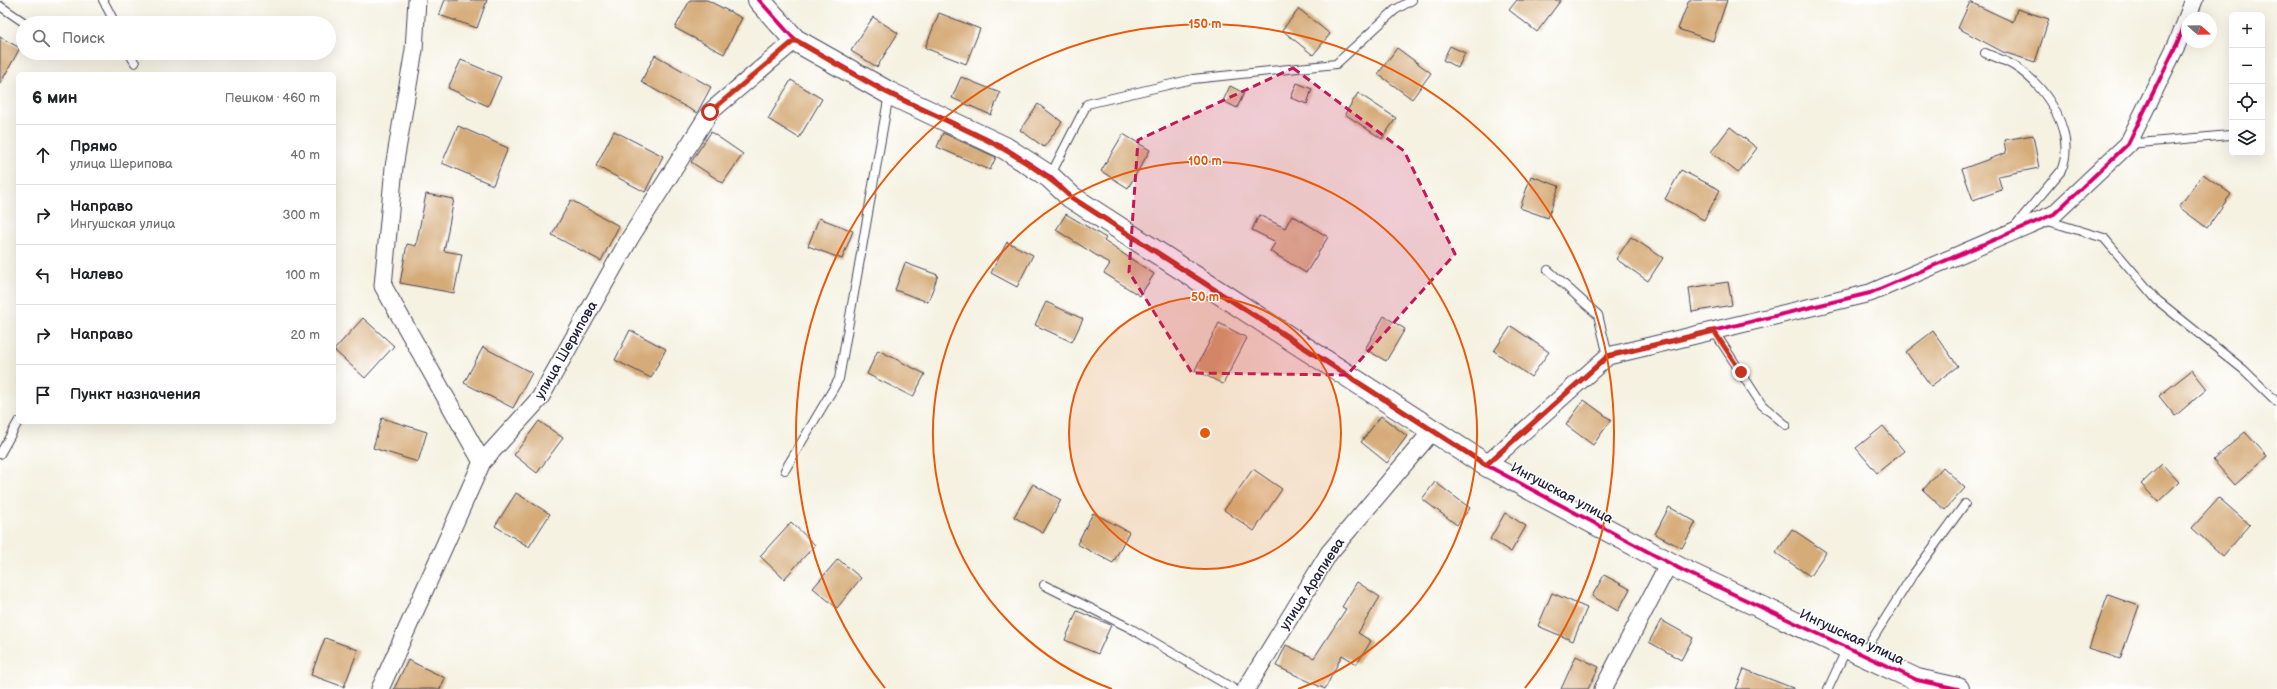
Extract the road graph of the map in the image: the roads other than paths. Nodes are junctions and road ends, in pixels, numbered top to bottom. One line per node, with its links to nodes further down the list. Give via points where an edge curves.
1 (103, 0): 8 (lane)
2 (417, 0): 29 (street, via 414,50 394,167 383,286)
3 (759, 0): 11 (street, Ингушская улица)
4 (1412, 0): 18 (lane, via 1395,10 1336,64 1193,79 1087,104)
5 (2194, 0): 7 (street)
6 (0, 6): 9 (lane)
7 (2189, 12)
8 (111, 16)
9 (16, 17)
10 (2181, 34): 17 (street)
11 (795, 40): 15 (street, Ингушская улица); 29 (street, улица Шерипова, via 710,112 630,238 540,398)
12 (1985, 53): 20 (lane, via 2016,66 2038,87 2062,125 2066,148 2066,160 2061,171)
13 (133, 60): 14 (lane)
14 (134, 63)
15 (889, 93): 18 (street, Ингушская улица, via 1005,148); 31 (lane, via 839,379)
16 (2229, 135): 17 (lane)
17 (2128, 144): 19 (street, via 2054,214)
18 (1050, 177): 27 (street, Ингушская улица, via 1071,197)
19 (2042, 219): 20 (street); 24 (lane, via 2104,238 2156,300 2244,370)
20 (2005, 236): 22 (street, via 1870,293)
21 (1548, 270): 23 (lane, via 1598,314)
22 (1714, 331): 23 (street); 26 (lane, via 1762,405)
23 (1608, 356): 30 (street)
24 (2277, 402)
25 (17, 424): 28 (lane)
26 (1786, 425)
27 (1433, 430): 30 (street, Ингушская улица); 38 (street, улица Арапиева, via 1329,552)
28 (0, 454)
29 (482, 462): 36 (street, улица Шерипова)
30 (1486, 465): 33 (street, Ингушская улица)
31 (785, 470)
32 (1965, 504): 35 (lane)
33 (1669, 563): 35 (street, Ингушская улица); 39 (street)
34 (1044, 585): 37 (lane, via 1130,628)
35 (1855, 651): 40 (lane); 41 (street, Ингушская улица, via 1917,680)
36 (380, 689)
37 (1234, 689)
38 (1246, 689)
39 (1603, 689)
40 (1828, 689)
41 (1958, 689)

